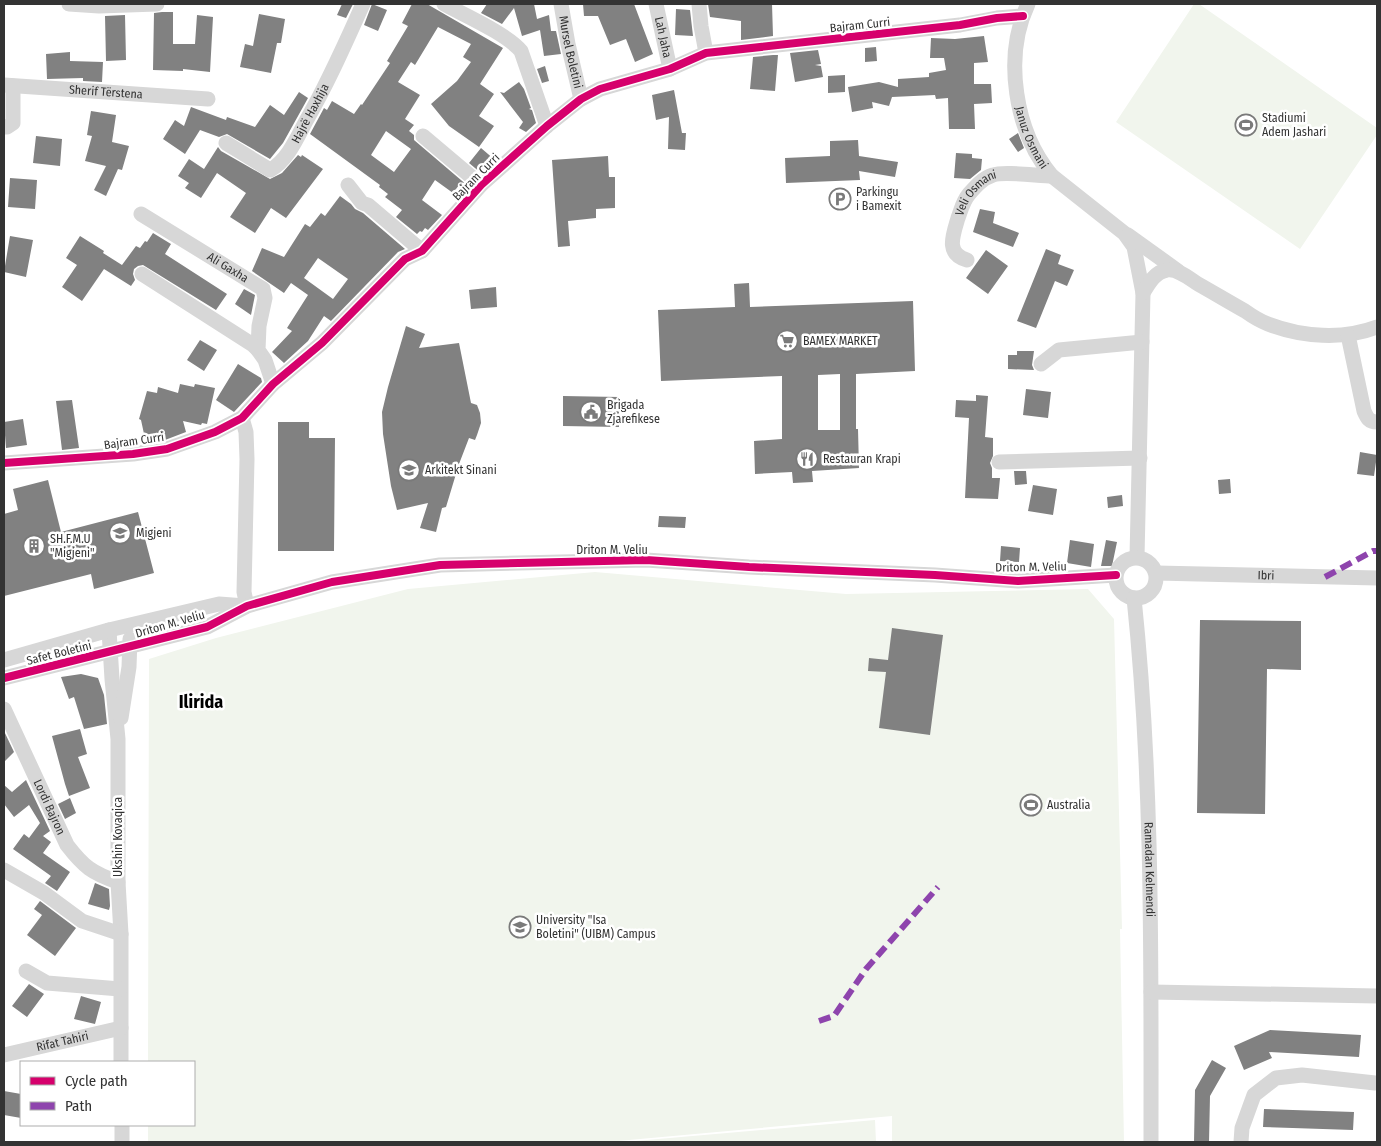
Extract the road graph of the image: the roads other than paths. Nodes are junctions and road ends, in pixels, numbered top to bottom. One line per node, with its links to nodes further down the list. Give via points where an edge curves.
1 (69, 4): 2 (street)
2 (157, 4)
3 (363, 4): 17 (street, Hajrë Haxhija, via 326,85 297,138 279,162 270,170)
4 (444, 4): 14 (street, via 517,46)
5 (561, 4): 13 (street, Mursel Boletini)
6 (656, 4): 10 (street, Lah Jaha)
7 (699, 4): 9 (street)
8 (1025, 10): 9 (street, Bajram Curri, via 960,25); 18 (street, Januz Osmani, via 1018,37 1017,101 1028,137 1042,165)
9 (706, 53): 10 (street, Bajram Curri)
10 (670, 69): 13 (street, Bajram Curri, via 600,90)
11 (9, 86): 12 (street, Sherif Tërstena); 15 (street, via 13,123)
12 (208, 98)
13 (582, 99): 14 (street, Bajram Curri)
14 (547, 126): 20 (street, Bajram Curri)
15 (4, 127)
16 (423, 136): 20 (street, Bajram Curri)
17 (226, 143)
18 (1052, 176): 22 (street, Januz Osmani); 24 (street, Veli Osmani, via 996,174 975,187 963,204 952,242 956,254)
19 (348, 185): 23 (street, via 362,202)
20 (480, 185): 23 (street, Bajram Curri)
21 (141, 214): 31 (street, Ali Gaxha, via 263,289 265,298)
22 (1124, 233): 26 (street, Januz Osmani); 27 (street, Januz Osmani, via 1134,247)
23 (422, 251): 33 (street, Bajram Curri, via 405,259 322,343)
24 (968, 260)
25 (142, 274): 31 (street)
26 (1190, 279): 27 (street, Januz Osmani, via 1167,270 1152,278); 29 (street, Januz Osmani, via 1267,324 1318,335)
27 (1143, 292): 30 (street)
28 (1377, 327): 29 (street, Januz Osmani)
29 (1348, 335): 35 (street, via 1364,411 1368,420)
30 (1142, 342): 32 (street, via 1059,350); 36 (street)
31 (258, 350): 33 (street)
32 (1041, 364)
33 (273, 384): 34 (street, Bajram Curri)
34 (242, 418): 38 (street, Bajram Curri, via 215,432 166,449); 44 (street, via 247,459 244,584)
35 (1377, 422)
36 (1140, 458): 37 (street); 39 (street)
37 (999, 462)
38 (4, 464)
39 (1137, 557): 40 (street, via 1149,562); 41 (street, via 1121,564)
40 (1156, 573): 42 (street, Ibri); 43 (street, via 1151,591)
41 (1116, 575): 43 (street, via 1122,592); 44 (street, Driton M. Veliu, via 1018,581 646,560 450,564 332,582)
42 (1377, 578)
43 (1134, 598): 55 (street, Ramadan Kelmendi, via 1145,734)
44 (247, 606): 45 (street, Driton M. Veliu, via 219,604); 46 (street, Driton M. Veliu, via 207,627)
45 (119, 628): 46 (street, Ukshin Kovaqica); 46 (street, Ukshin Kovaqica); 47 (street, Safet Boletini)
46 (121, 649): 48 (street, Safet Boletini); 51 (street, Ukshin Kovaqica)
47 (4, 660)
48 (4, 678)
49 (4, 709): 51 (street, Lordi Bajron, via 67,846 89,869)
50 (4, 870): 52 (street, via 44,893 82,921)
51 (118, 882): 52 (street, Ukshin Kovaqica)
52 (121, 934): 54 (street, Ukshin Kovaqica)
53 (26, 971): 54 (street, via 47,983)
54 (120, 988): 57 (street, Ukshin Kovaqica)
55 (1150, 992): 56 (street); 64 (street, Ramadan Kelmendi)
56 (1377, 996)
57 (120, 1028): 58 (street, Rifat Tahiri); 59 (street, Ukshin Kovaqica)
58 (4, 1055)
59 (121, 1061)
60 (1375, 1084): 62 (street, via 1302,1075 1276,1078 1254,1095)
61 (122, 1126): 63 (street)
62 (1241, 1135)
63 (122, 1142)
64 (1151, 1142)

